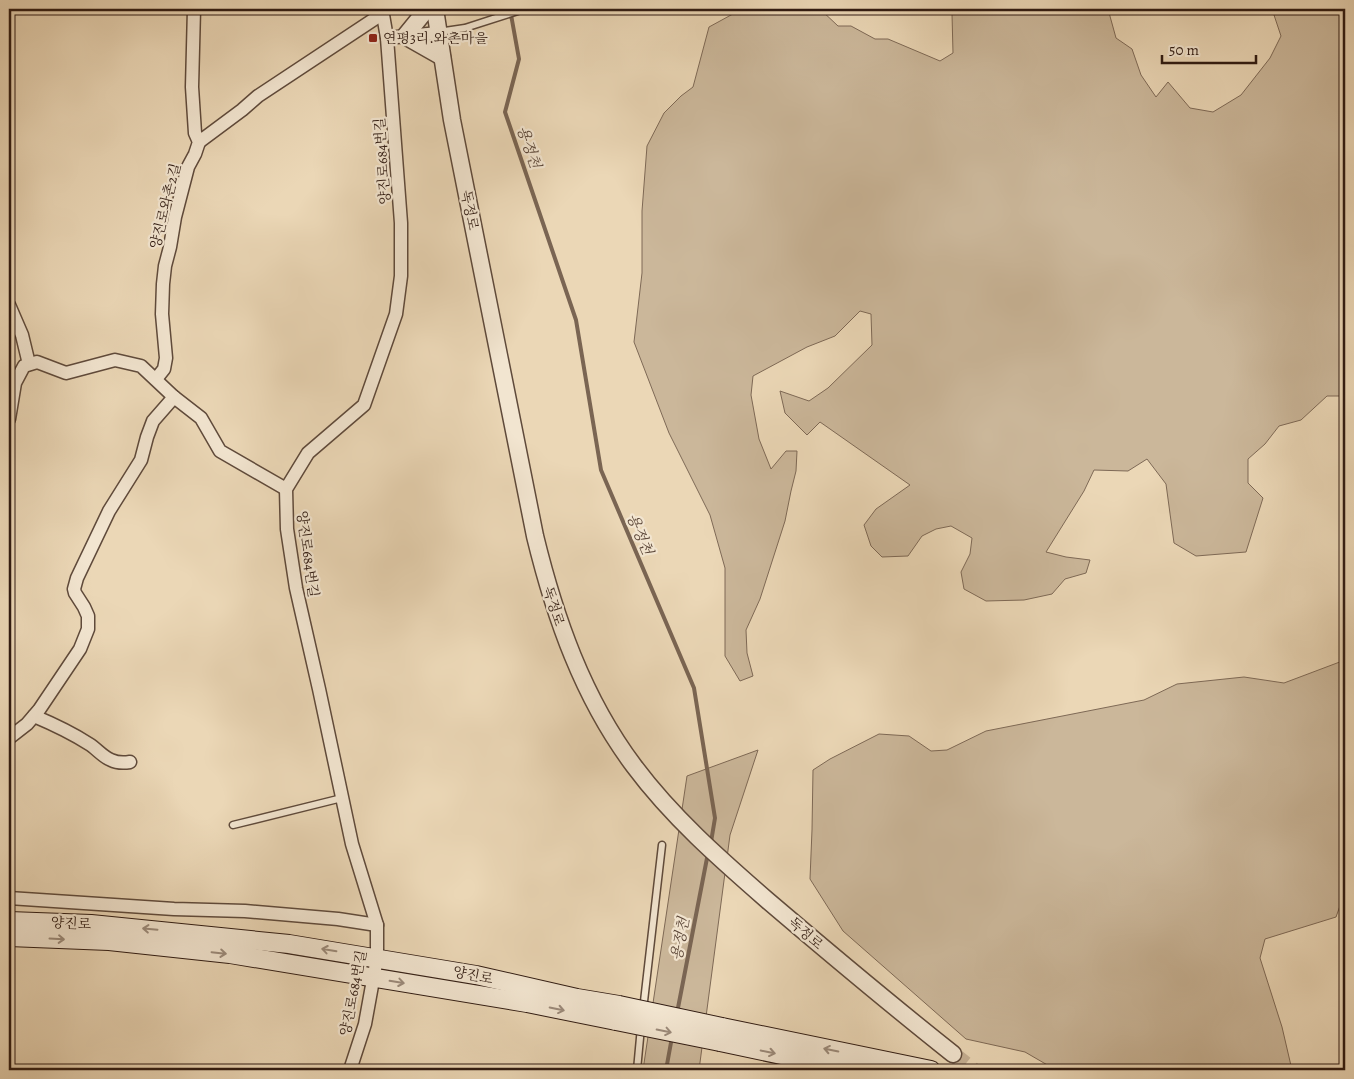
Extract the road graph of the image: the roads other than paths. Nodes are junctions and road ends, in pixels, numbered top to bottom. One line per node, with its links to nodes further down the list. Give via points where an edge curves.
1 (194, 9): 10 (street, via 192,87 195,133)
2 (427, 9): 7 (street)
3 (435, 9): 6 (street, 독정로)
4 (523, 9): 6 (lane, via 465,28)
5 (382, 11): 8 (street, 양진로684번길); 10 (street, 양진로684번길, via 258,96)
6 (438, 32): 7 (street); 9 (street, 독정로)
7 (405, 36): 8 (street); 9 (street)
8 (387, 38): 16 (street, 양진로684번길, via 402,223 396,314 364,405 308,453)
9 (442, 57): 31 (street, 독정로, via 545,576 569,650 594,701 634,767 674,814 749,884)
10 (199, 142): 13 (street, 양진로와촌2길, via 188,167 165,266 162,306 166,358 164,369)
11 (9, 304): 12 (street)
12 (30, 364): 13 (street, via 37,362 66,373 115,360 141,366); 15 (street, via 24,366 15,383)
13 (156, 380): 14 (street)
14 (174, 397): 16 (street, via 201,418 220,451); 17 (street, via 153,421 141,460 110,511 76,578 74,589 88,616 88,629 80,649)
15 (9, 419)
16 (286, 489): 20 (street, 양진로684번길, via 287,529 296,588)
17 (34, 716): 18 (street); 19 (street, via 69,732 112,761)
18 (9, 738)
19 (130, 762)
20 (342, 798): 21 (lane); 25 (street, 양진로684번길, via 352,844)
21 (233, 825)
22 (662, 845): 33 (lane)
23 (9, 898): 25 (street, via 245,911)
24 (9, 921): 27 (main road, 양진로, one-way to 24, via 191,933)
25 (377, 925): 27 (street, 양진로684번길)
26 (9, 937): 28 (main road, 양진로, one-way to 28, via 109,941 230,954)
27 (377, 958): 28 (street, 양진로684번길); 29 (main road, 양진로, via 476,975 577,998)
28 (373, 978): 29 (main road, 양진로, one-way to 29, via 527,1003); 32 (street, 양진로684번길, via 365,1024)
29 (618, 1013): 30 (main road, 양진로, bridge)
30 (721, 1034): 34 (main road, 양진로, one-way to 34); 35 (main road, 양진로, one-way to 30)
31 (953, 1054)
32 (350, 1070)
33 (637, 1070)
34 (852, 1070)
35 (931, 1070)

